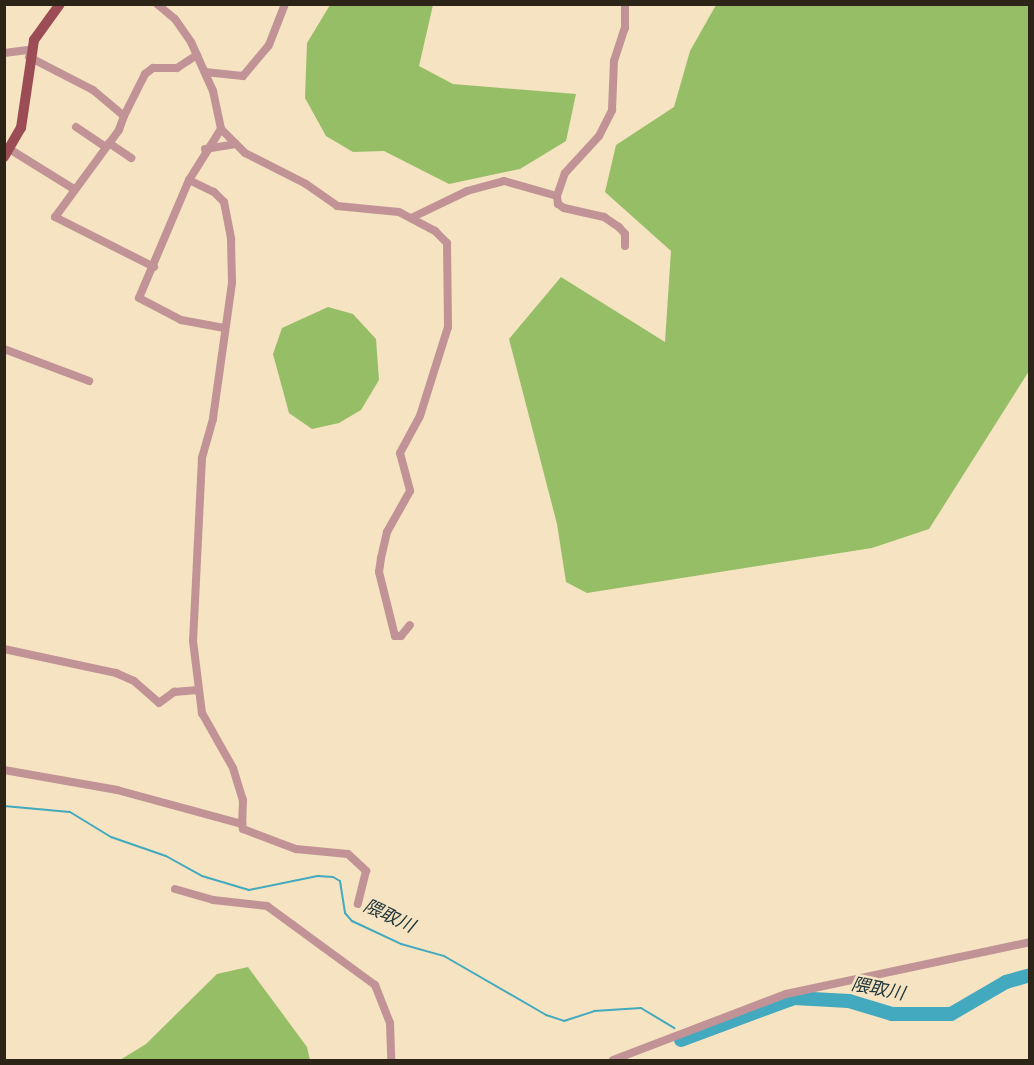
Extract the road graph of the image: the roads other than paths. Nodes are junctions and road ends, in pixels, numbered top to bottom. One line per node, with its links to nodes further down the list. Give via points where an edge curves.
1 (60, 4): 6 (main road, via 40,27)
2 (157, 4): 7 (street, via 175,19)
3 (285, 4): 8 (street, via 269,45 243,76)
4 (625, 4): 19 (street, via 625,28 614,61 612,110 602,131 565,173)
5 (4, 53): 6 (street)
6 (30, 54): 9 (street, via 93,90); 15 (main road, via 21,128)
7 (197, 55): 8 (street); 9 (street, via 177,68 153,68 145,74)
8 (205, 72): 11 (street)
9 (124, 116): 13 (street)
10 (76, 127): 13 (street)
11 (220, 129): 12 (street); 14 (street)
12 (236, 144): 14 (street); 20 (street, via 256,161 301,181 337,206 391,210)
13 (107, 145): 16 (street); 18 (street)
14 (205, 149): 17 (street)
15 (8, 153): 18 (street)
16 (131, 158)
17 (189, 180): 22 (street); 23 (street, via 225,202 232,283)
18 (74, 189): 22 (street, via 56,217)
19 (557, 196): 20 (street, via 504,181 467,192); 21 (street, via 558,204 564,208 604,217 619,227 626,234)
20 (411, 218): 26 (street, via 443,237 449,254 448,327 420,416 402,446 400,460 410,491 387,532 380,565 394,636 401,636)
21 (625, 246)
22 (154, 267): 23 (street, via 139,298 181,320)
23 (224, 328): 28 (street, via 213,419 202,458 193,640)
24 (4, 349): 25 (street)
25 (89, 381)
26 (410, 625)
27 (4, 649): 28 (street, via 116,673 134,681 159,703 174,692)
28 (198, 690): 30 (street, via 202,713 233,768 243,800)
29 (4, 770): 30 (street, via 117,790)
30 (242, 824): 32 (street, via 243,829 296,849 348,854 366,871)
31 (175, 889): 34 (street, via 213,900 267,906 375,985 390,1023)
32 (358, 904)
33 (1029, 942): 35 (street, via 786,994)
34 (392, 1060)
35 (613, 1060)

